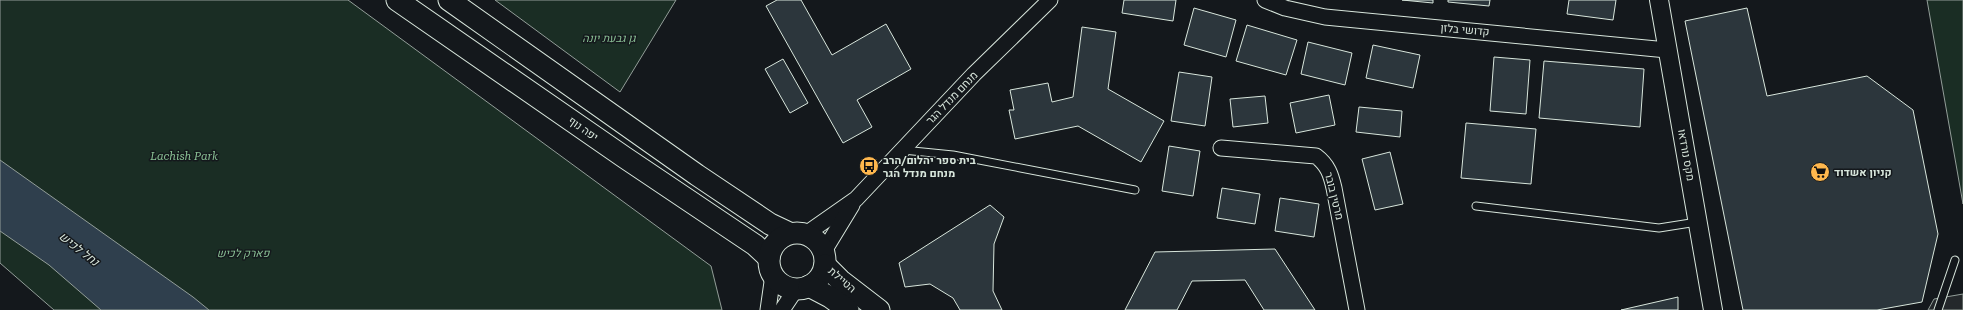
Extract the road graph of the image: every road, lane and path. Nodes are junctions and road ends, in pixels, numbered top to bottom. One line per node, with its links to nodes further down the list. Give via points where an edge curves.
1 (449, 0): 13 (main road, via 770,224)
2 (1050, 0): 8 (street, מנחם מנדל הגר, via 974,74)
3 (1265, 0): 6 (street, קדושי בלזן, via 1285,8 1325,17)
4 (1659, 0): 6 (street, מקס נורדאו)
5 (401, 1): 16 (main road, יפה נוף, via 755,245)
6 (1667, 50): 12 (street, מקס נורדאו)
7 (1221, 148): 22 (street, מרטין בובר, via 1316,156 1323,162 1330,172 1334,188)
8 (902, 150): 9 (lane, via 952,156); 10 (street, מנחם מנדל הגר)
9 (1136, 190)
10 (856, 199): 13 (street); 14 (street)
11 (1476, 206): 12 (lane, via 1659,228)
12 (1697, 222): 23 (street, מקס נורדאו)
13 (798, 234): 14 (main road, via 817,241); 16 (main road, via 775,242)
14 (824, 258): 17 (main road, via 819,279); 21 (main road, הטיילת, via 840,280)
15 (1954, 260): 24 (lane)
16 (771, 267): 17 (main road, via 782,285); 18 (street)
17 (802, 288): 19 (street); 20 (main road, הטיילת, via 830,297)
18 (768, 310)
19 (782, 310)
20 (848, 310)
21 (879, 310)
22 (1357, 310)
23 (1713, 310)
24 (1938, 310)

